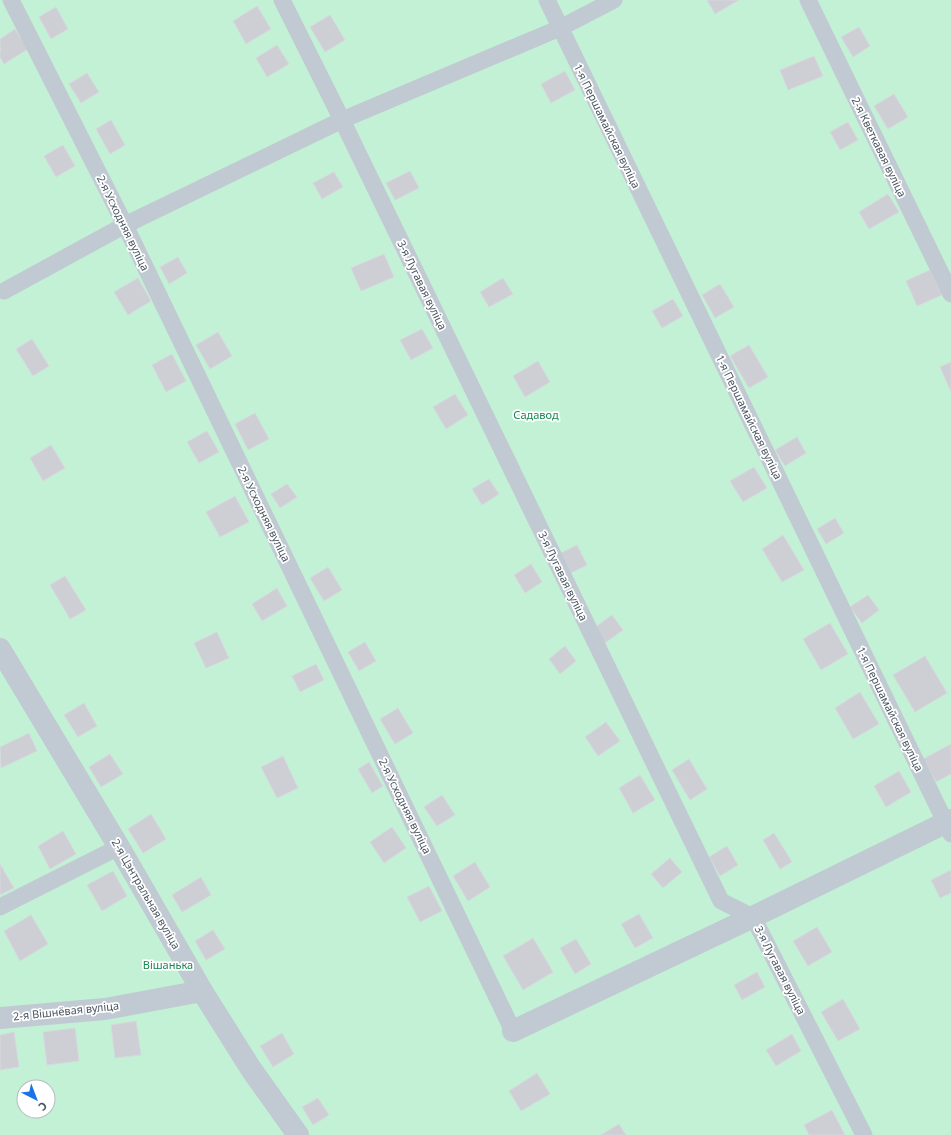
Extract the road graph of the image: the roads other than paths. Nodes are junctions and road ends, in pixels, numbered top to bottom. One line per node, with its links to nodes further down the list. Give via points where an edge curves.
1 (11, 0): 8 (lane, 2-я Усходняя вуліца)
2 (282, 0): 7 (lane, 3-я Лугавая вуліца)
3 (547, 0): 6 (lane, 1-я Першамайская вуліца)
4 (614, 0): 6 (lane)
5 (808, 0): 10 (lane, 2-я Кветкавая вуліца)
6 (560, 28): 7 (lane); 12 (lane, 1-я Першамайская вуліца)
7 (342, 120): 8 (lane); 15 (lane, 3-я Лугавая вуліца, via 721,901)
8 (125, 225): 9 (lane); 18 (lane, 2-я Усходняя вуліца)
9 (4, 291)
10 (951, 294)
11 (0, 649): 13 (street, 2-я Цэнтральная вуліца)
12 (949, 826): 15 (street)
13 (119, 847): 14 (lane); 16 (street, 2-я Цэнтральная вуліца)
14 (0, 908)
15 (753, 917): 18 (street); 20 (lane, 3-я Лугавая вуліца)
16 (202, 990): 17 (street, 2-я Вішнёвая вуліца, via 104,1009); 19 (street, 2-я Цэнтральная вуліца, via 251,1069)
17 (0, 1018)
18 (513, 1031)
19 (298, 1135)
20 (864, 1135)

